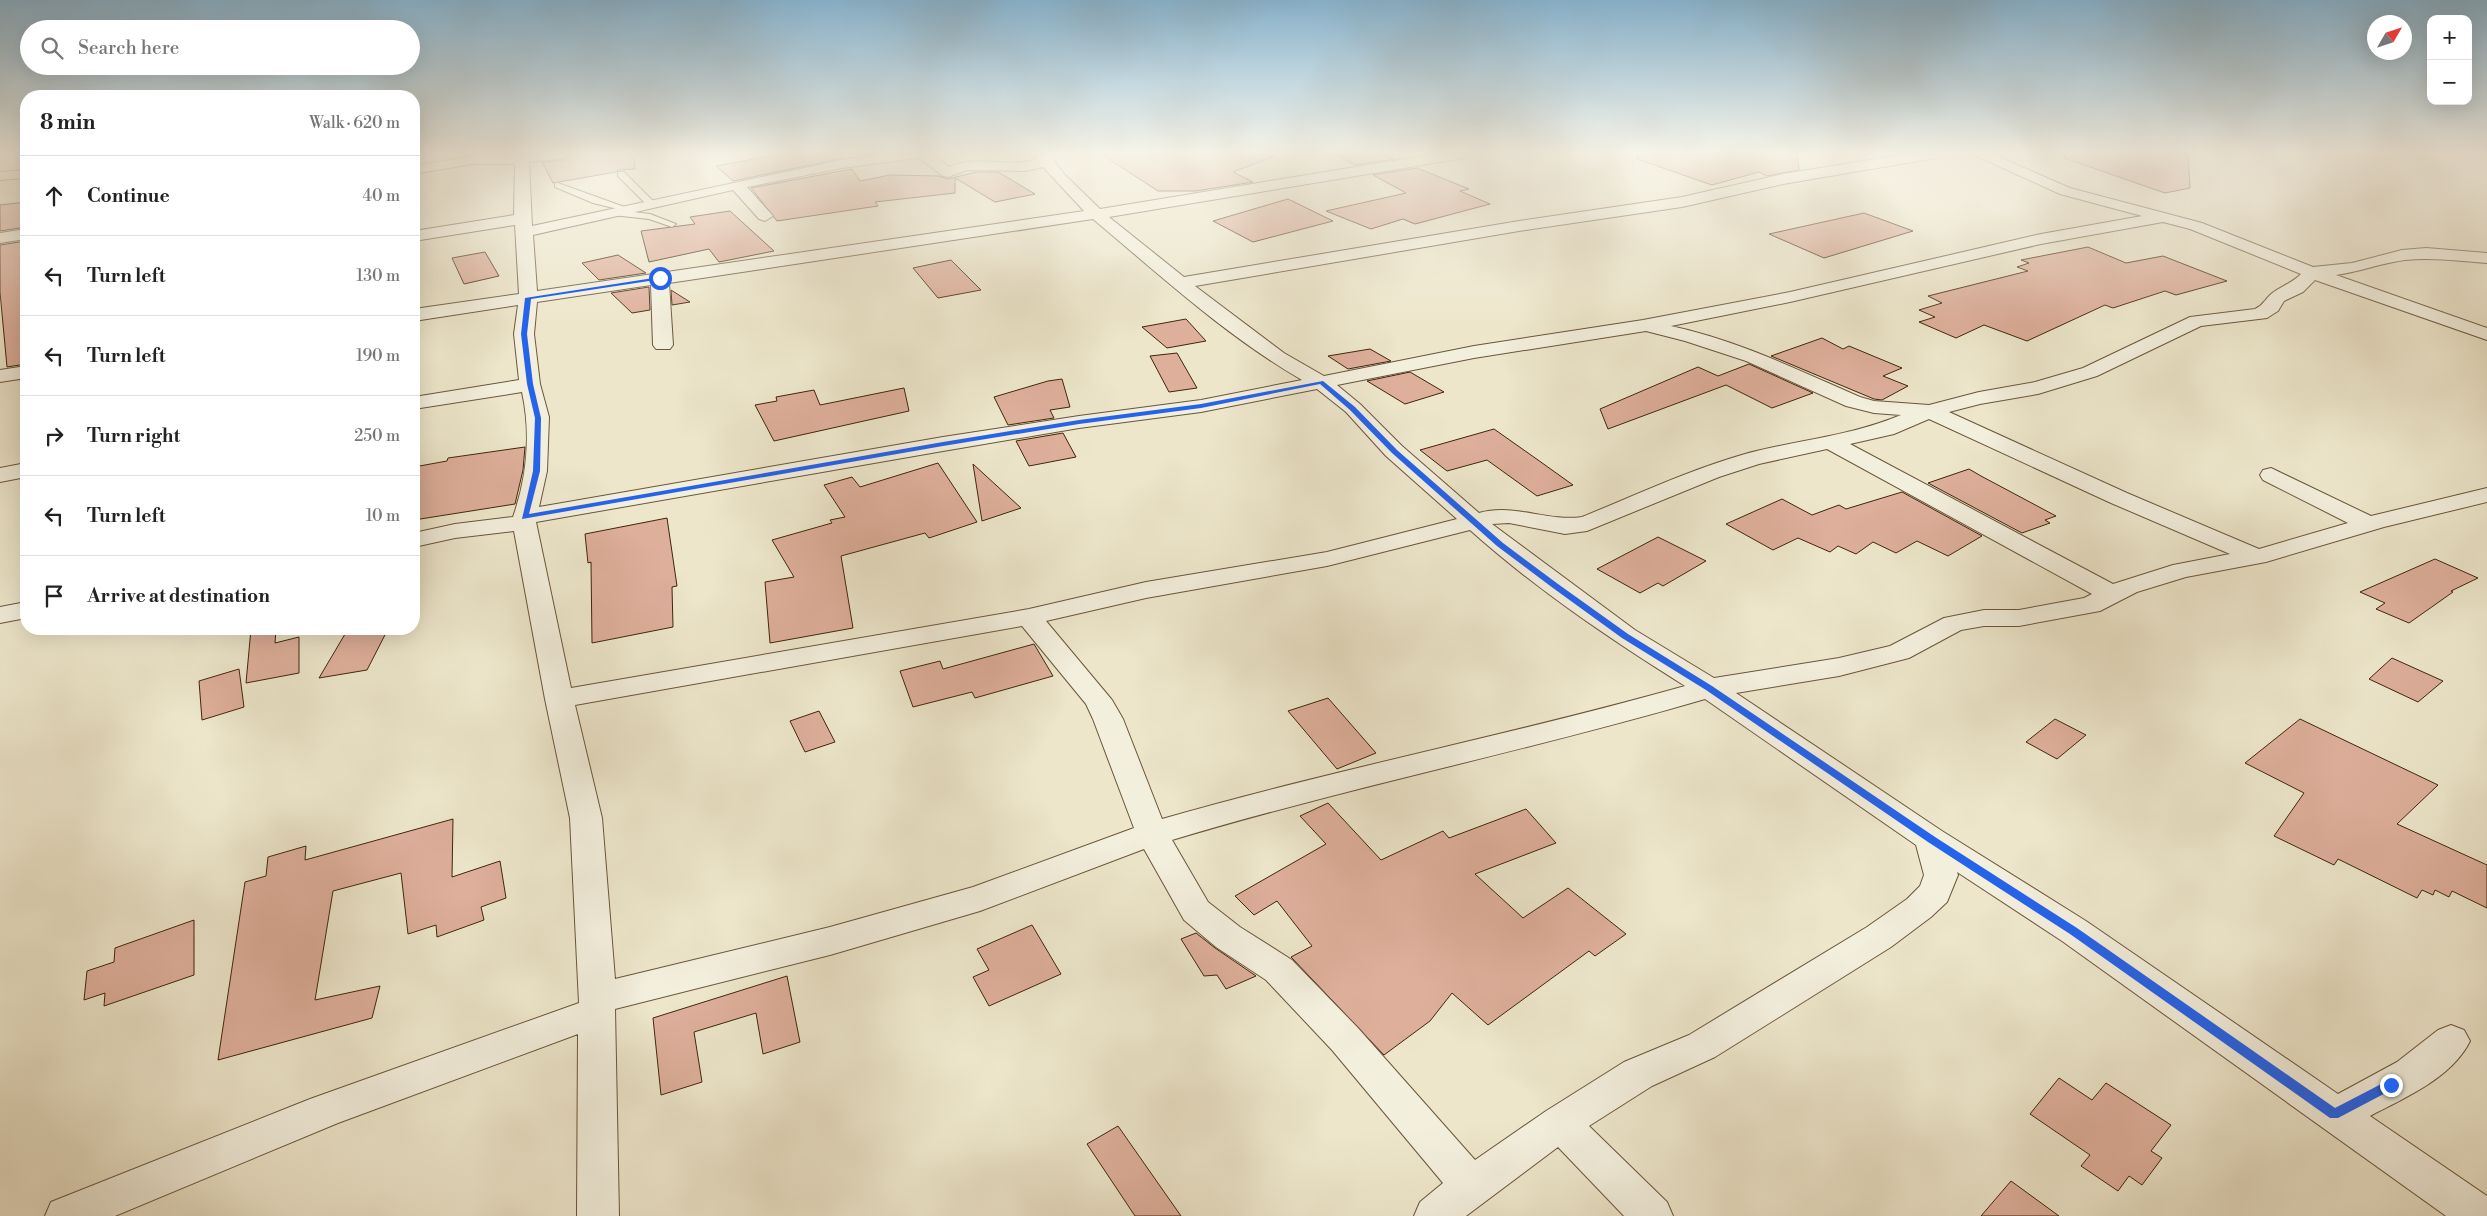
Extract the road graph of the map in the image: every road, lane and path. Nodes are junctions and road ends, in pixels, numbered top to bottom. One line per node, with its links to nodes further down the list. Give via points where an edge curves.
1 (524, 211): 12 (street)
2 (619, 211): 11 (lane, via 650,216); 12 (street)
3 (760, 211): 9 (street)
4 (1093, 211): 8 (street)
5 (1116, 211): 8 (street)
6 (1623, 211): 19 (street)
7 (2142, 211): 10 (street)
8 (1096, 214): 18 (street); 19 (street)
9 (765, 216)
10 (2165, 217): 17 (street); 22 (street, via 2042,239 1790,297)
11 (672, 224)
12 (524, 226): 14 (street); 20 (street)
13 (20, 235): 15 (street)
14 (420, 235)
15 (0, 238)
16 (2487, 258): 17 (street, via 2451,254 2402,255 2352,268)
17 (2313, 272): 23 (street); 30 (street, via 2298,288 2277,298 2272,307 2260,314 2197,322 2090,372 2038,388)
18 (660, 278): 20 (street); 24 (street)
19 (1181, 283): 27 (street, via 1277,357)
20 (528, 298): 21 (street); 28 (street, via 524,334)
21 (420, 314)
22 (1643, 326): 27 (street, via 1474,352); 30 (street, via 1690,336 1753,357 1853,402)
23 (2487, 334)
24 (663, 345)
25 (20, 373): 26 (street)
26 (0, 376)
27 (1321, 382): 36 (street, via 1201,406 943,444); 37 (street)
28 (530, 384): 29 (street); 36 (street, via 538,418 537,462)
29 (420, 401)
30 (1929, 411): 31 (street, via 1886,429); 40 (street)
31 (1830, 442): 37 (street, via 1711,472 1587,524 1565,528 1508,516); 41 (street)
32 (20, 471): 33 (street)
33 (0, 474)
34 (2271, 475): 38 (street)
35 (2487, 495): 38 (street)
36 (524, 520): 39 (street); 46 (street)
37 (1474, 522): 44 (street, via 1336,557 1146,590); 45 (street, via 1625,636)
38 (2369, 524): 40 (street)
39 (420, 539)
40 (2256, 557): 41 (street, via 2182,570)
41 (2113, 595): 45 (street, via 2091,606 2019,618 1984,618 1953,624 1899,652 1838,667)
42 (20, 611): 43 (street)
43 (0, 615)
44 (1029, 618): 46 (street); 47 (street, via 1098,700)
45 (1709, 688): 47 (street, via 1599,720 1257,804); 48 (street)
46 (559, 700): 49 (street, via 586,818)
47 (1152, 834): 49 (street, via 980,898); 53 (street, via 1196,911 1228,937 1279,970 1345,1039)
48 (1931, 839): 51 (street, via 2074,931); 52 (street, via 1941,875 1935,893 1919,908 1879,937 1702,1046 1638,1074)
49 (597, 1005): 54 (street); 55 (street)
50 (2451, 1041): 51 (street, via 2435,1058 2417,1070)
51 (2334, 1115): 58 (street)
52 (1560, 1123): 53 (street); 57 (street)
53 (1471, 1186): 56 (street)
54 (66, 1216)
55 (598, 1216)
56 (1435, 1216)
57 (1652, 1216)
58 (2481, 1216)

